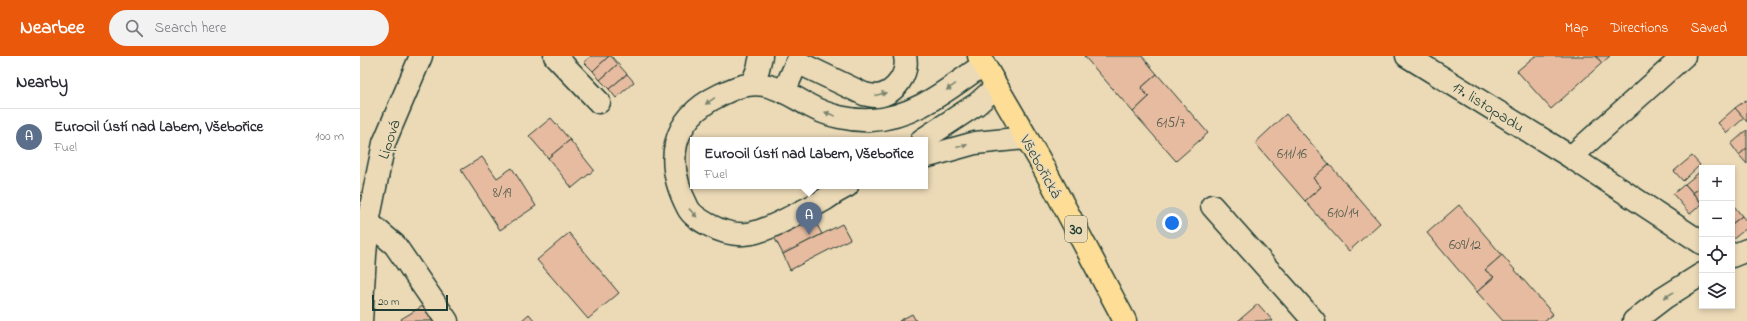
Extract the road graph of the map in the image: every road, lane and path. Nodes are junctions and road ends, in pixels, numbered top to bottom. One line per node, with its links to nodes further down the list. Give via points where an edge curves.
1 (421, 56): 18 (street, Lipová, via 384,143)
2 (555, 56): 11 (street)
3 (761, 56): 8 (street)
4 (905, 56): 10 (street, one-way to 4, via 797,62 864,94 886,94 901,80 905,70)
5 (1407, 56): 15 (street, 17. listopadu)
6 (1684, 56): 15 (street)
7 (981, 60): 9 (main road, Všebořická / 30); 10 (street, one-way to 10, via 924,106 907,113 872,120 836,116 811,107)
8 (752, 84): 10 (street); 16 (street, one-way to 16, via 734,88 716,97 687,119 679,132 674,161 675,177 690,212 718,230 734,234 751,234 764,231)
9 (996, 87): 12 (street, via 977,104); 13 (main road, Všebořická / 30)
10 (784, 92)
11 (599, 102)
12 (927, 137)
13 (1026, 138): 14 (street, one-way to 13, via 975,143); 25 (main road, Všebořická / 30)
14 (928, 156)
15 (1571, 157): 19 (street, 17. listopadu)
16 (842, 189)
17 (1212, 206): 26 (street)
18 (368, 222): 23 (street, Lipová); 24 (street, via 395,246)
19 (1699, 241)
20 (1747, 250): 21 (street)
21 (1735, 255)
22 (1699, 276): 27 (street, one-way to 27)
23 (361, 321)
24 (446, 321)
25 (1125, 321)
26 (1314, 321)
27 (1634, 321)

